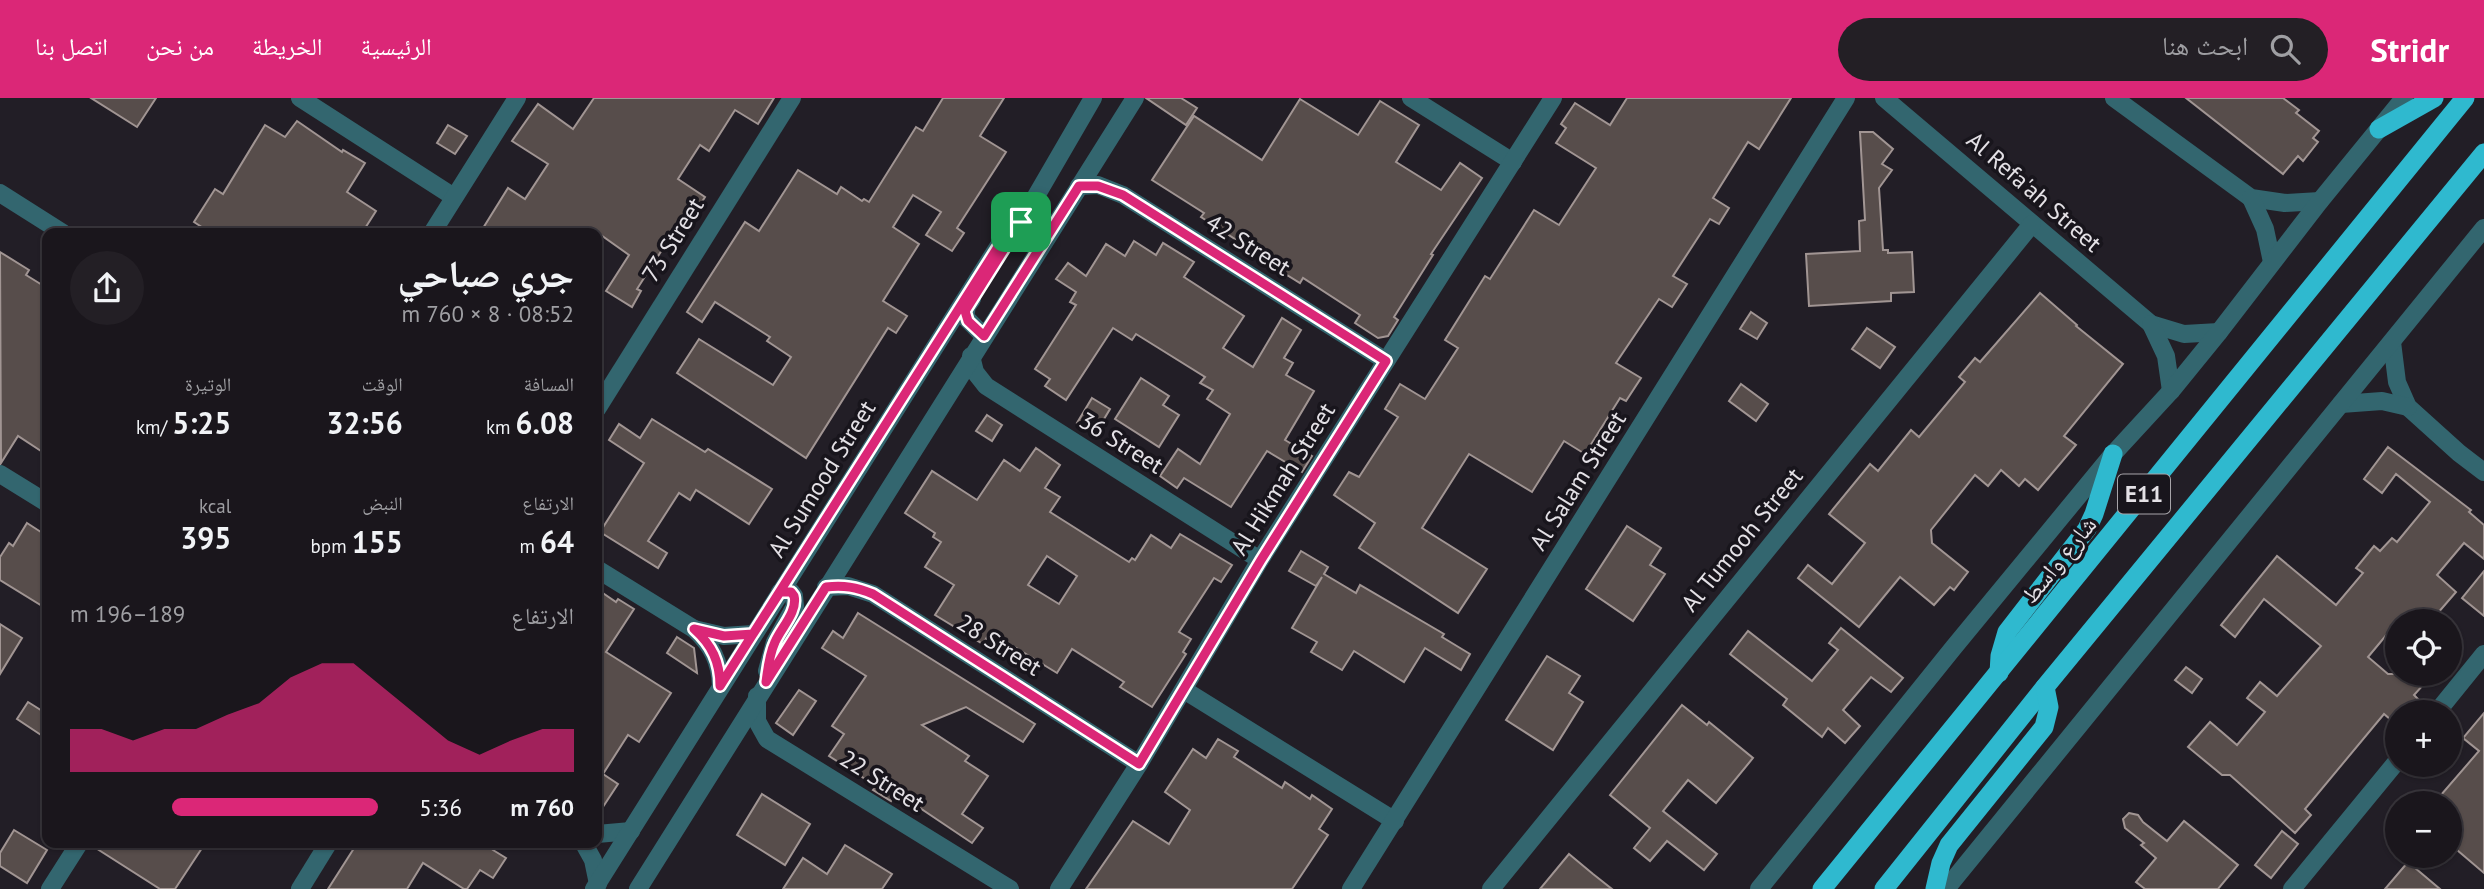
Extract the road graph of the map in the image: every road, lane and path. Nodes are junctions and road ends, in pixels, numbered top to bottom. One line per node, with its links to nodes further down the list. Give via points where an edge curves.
1 (300, 98): 19 (street)
2 (517, 98): 19 (street)
3 (792, 98): 35 (street, 73 Street)
4 (1093, 98): 22 (street, Al Sumood Street)
5 (1135, 98): 17 (street)
6 (1411, 98): 16 (street)
7 (1553, 98): 16 (street, Al Hikmah Street)
8 (1846, 98): 57 (street, Al Salam Street)
9 (1884, 98): 23 (street, Al Refa'ah Street)
10 (2404, 98): 14 (street)
11 (2434, 98): 14 (highway)
12 (2465, 98): 49 (highway, شارع واسط / E11)
13 (2126, 102): 20 (street)
14 (2379, 129): 21 (street)
15 (2484, 153): 51 (highway, E11)
16 (1513, 162): 33 (street, Al Hikmah Street)
17 (1079, 186): 30 (street); 33 (street, 42 Street, via 1098,186 1123,195)
18 (0, 193): 24 (street)
19 (454, 197): 25 (street)
20 (2251, 198): 21 (street, via 2285,203); 27 (street, via 2265,229)
21 (2320, 201): 27 (street)
22 (1021, 222): 30 (street, via 965,311 968,321); 45 (street, Al Sumood Street, via 1003,239)
23 (2032, 224): 28 (street, Al Refa'ah Street); 70 (street, Al Tumooh Street)
24 (55, 228)
25 (435, 228)
26 (2484, 228): 31 (street)
27 (2272, 262): 29 (street)
28 (2151, 324): 29 (street, Al Refa'ah Street, via 2184,334); 34 (street, Al Refa'ah Street, via 2166,356)
29 (2219, 332): 34 (street)
30 (984, 336): 32 (street)
31 (2392, 342): 36 (street); 37 (street, via 2397,382)
32 (971, 356): 42 (street, 36 Street, via 975,372 986,386); 44 (street)
33 (1386, 361): 42 (street, Al Hikmah Street)
34 (2171, 391): 38 (street)
35 (602, 401)
36 (2341, 404): 37 (street, via 2382,401); 75 (street)
37 (2409, 407): 39 (street)
38 (2113, 454): 49 (highway, via 2087,529 2007,632); 71 (street)
39 (2484, 472)
40 (0, 475): 41 (street)
41 (42, 500)
42 (1261, 560): 53 (street, Al Hikmah Street)
43 (602, 572): 46 (street)
44 (826, 587): 52 (street); 55 (street, 28 Street, via 848,586 873,594)
45 (780, 592): 47 (street, Al Sumood Street); 52 (street, via 791,592 795,606 775,642)
46 (694, 629): 47 (street, via 724,636); 50 (street, via 717,660)
47 (753, 634): 50 (street, Al Sumood Street)
48 (2484, 654): 54 (street)
49 (1999, 673): 72 (highway, شارع واسط / E11)
50 (720, 686): 58 (street, Al Sumood Street)
51 (2045, 687): 73 (highway, E11); 74 (highway, via 2049,707 2044,727 1949,845)
52 (762, 689): 66 (street); 67 (street, 22 Street, via 757,721 767,739)
53 (1184, 690): 55 (street, Al Hikmah Street); 57 (street)
54 (2447, 700)
55 (1139, 764): 68 (street, Al Hikmah Street)
56 (2385, 776): 76 (street)
57 (1395, 821): 69 (street, Al Salam Street)
58 (631, 831): 59 (street); 63 (street, Al Sumood Street)
59 (602, 834)
60 (76, 848): 64 (street)
61 (325, 848): 65 (street)
62 (586, 848): 63 (street, via 593,860)
63 (596, 886)
64 (50, 889)
65 (300, 889)
66 (638, 889)
67 (1010, 889)
68 (1059, 889)
69 (1351, 889)
70 (1491, 889)
71 (1759, 889)
72 (1822, 889)
73 (1884, 889)
74 (1935, 889)
75 (1946, 889)
76 (2292, 889)

